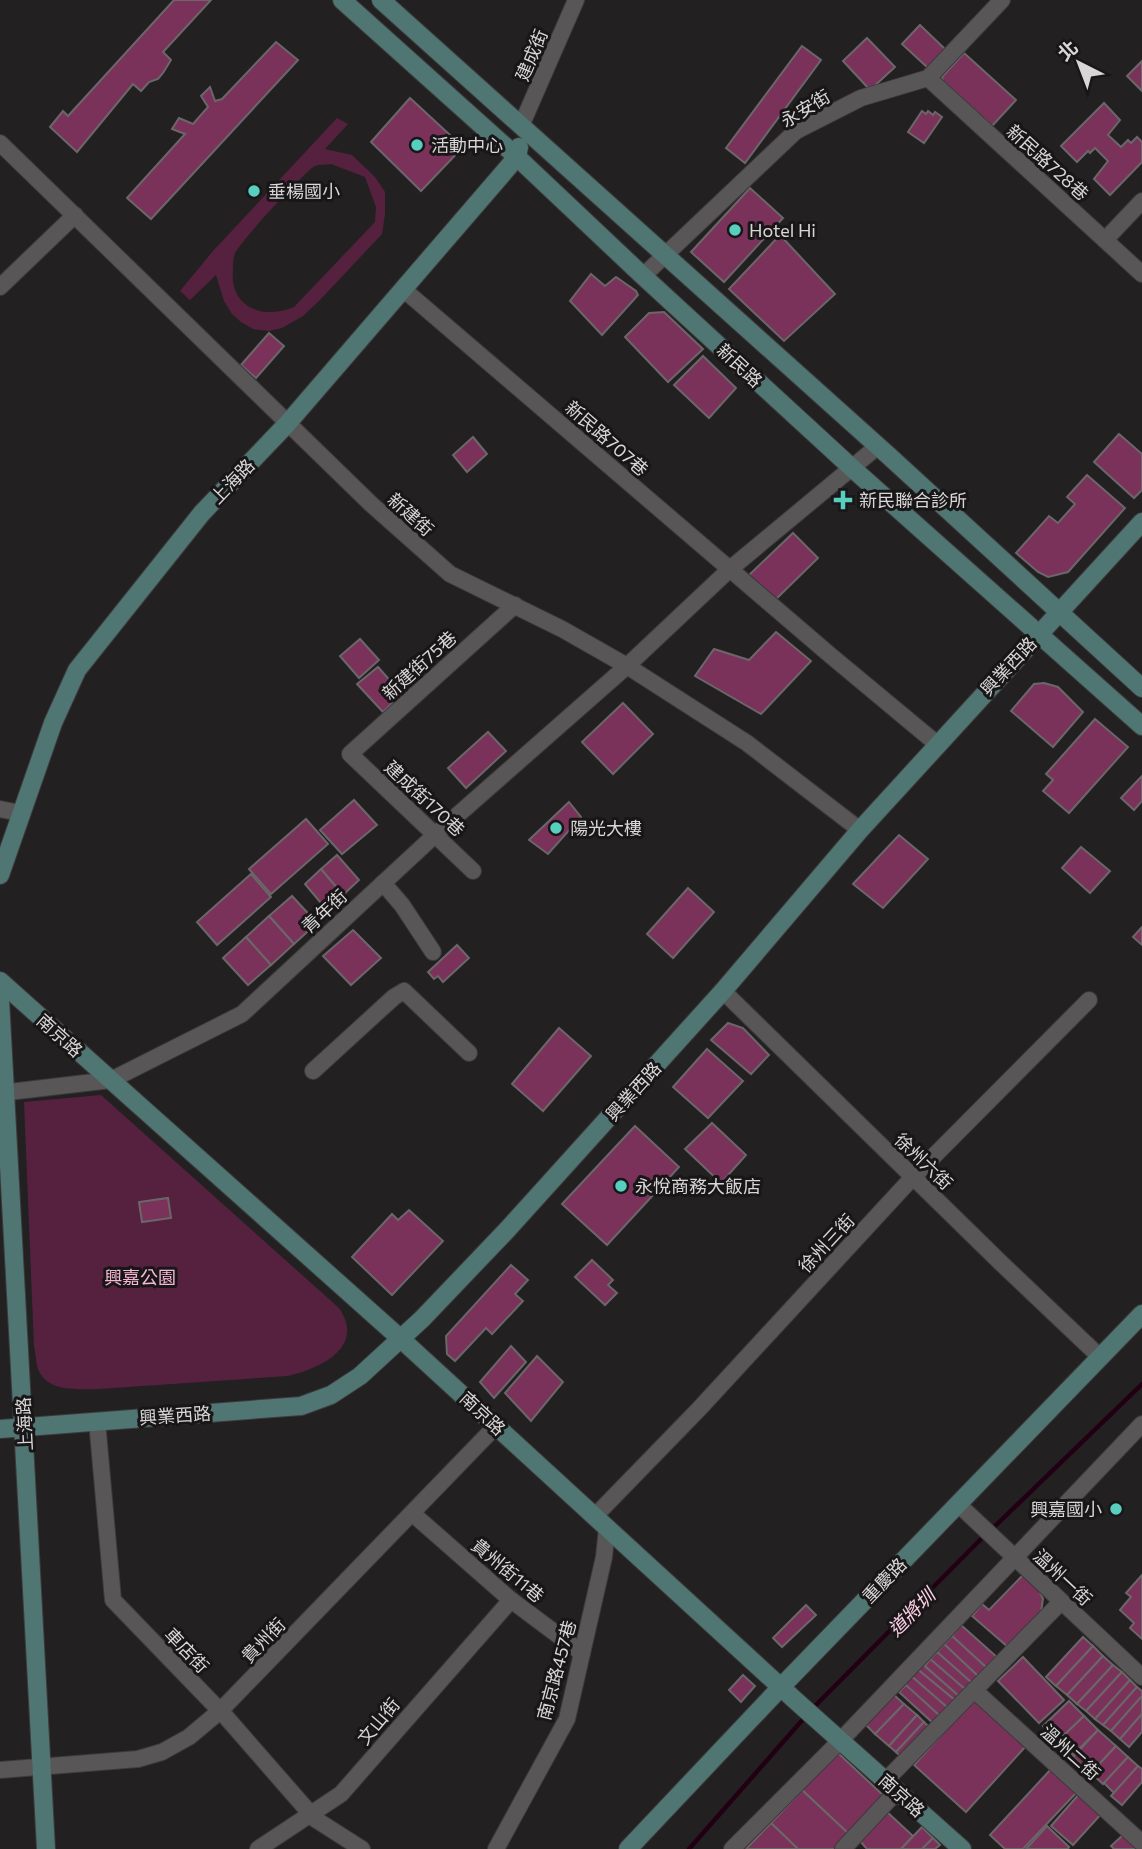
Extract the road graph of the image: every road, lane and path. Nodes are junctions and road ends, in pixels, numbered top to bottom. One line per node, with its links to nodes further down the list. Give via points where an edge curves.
1 (342, 0): 5 (street, 新民路)
2 (576, 0): 7 (street, 建成街)
3 (1002, 0): 6 (street, 永安街)
4 (386, 2): 5 (street); 7 (street, 新民路)
5 (368, 24): 9 (street, 新民路)
6 (928, 78): 12 (street, 新民路728巷); 13 (street, 永安街, via 861,98 796,131)
7 (521, 126): 9 (street); 13 (street, 新民路)
8 (0, 143): 11 (street, 新建街)
9 (517, 157): 15 (street, 新民路); 17 (street, 上海路)
10 (1142, 201): 12 (street)
11 (75, 215): 16 (street); 18 (street, 新建街)
12 (1105, 240): 14 (street, 新民路728巷)
13 (664, 255): 15 (street, 永安街); 19 (street, 新民路)
14 (1142, 274)
15 (643, 276): 20 (street, 新民路)
16 (0, 287)
17 (403, 289): 18 (street, 上海路); 22 (street, 新民路707巷)
18 (287, 424): 23 (street, 新建街, via 450,574); 32 (street, 上海路, via 202,513 77,670)
19 (878, 446): 20 (street); 24 (street, 新民路)
20 (852, 468): 22 (street); 25 (street, 新民路)
21 (1142, 522): 24 (street, 興業西路)
22 (730, 569): 26 (street); 29 (street, 新民路707巷)
23 (514, 605): 26 (street, 新建街); 30 (street, 新建街75巷)
24 (1058, 612): 25 (street, 興業西路); 27 (street, 新民路)
25 (1039, 633): 28 (street, 新民路); 29 (street, 興業西路)
26 (628, 666): 33 (street, 新建街, via 747,743); 34 (street, 青年街)
27 (1142, 688)
28 (1142, 726)
29 (937, 744): 33 (street, 興業西路)
30 (350, 754): 34 (street, 建成街170巷)
31 (0, 809): 32 (street)
32 (20, 813): 36 (street, 上海路)
33 (860, 830): 40 (street, 興業西路)
34 (436, 834): 35 (street, 建成街170巷); 37 (street, 青年街)
35 (473, 871)
36 (0, 875)
37 (383, 883): 38 (street); 45 (street, 青年街, via 242,1014)
38 (433, 952)
39 (0, 982): 45 (street, 南京路)
40 (723, 991): 47 (street, 徐州六街); 49 (street, 興業西路, via 507,1230)
41 (0, 999): 46 (street, 上海路)
42 (1089, 1000): 47 (street, 徐州三街)
43 (469, 1053): 44 (street, via 404,991)
44 (313, 1071)
45 (111, 1080): 46 (street, 青年街); 49 (street, 南京路)
46 (3, 1093): 54 (street, 上海路)
47 (913, 1177): 50 (street, 徐州六街); 58 (street, 徐州三街)
48 (1142, 1314): 50 (street, 重慶路)
49 (401, 1339): 51 (street, 興業西路, via 360,1376 331,1395 301,1406); 53 (street, 南京路)
50 (1100, 1357): 56 (street, 重慶路)
51 (97, 1421): 54 (street, 興業西路); 66 (street, 車店街, via 113,1600)
52 (1142, 1424): 59 (street)
53 (496, 1426): 57 (street, 貴州街); 58 (street, 南京路)
54 (24, 1427): 55 (street, 興業西路); 68 (street, 上海路)
55 (0, 1429)
56 (958, 1504): 59 (street, 溫州一街); 64 (street, 重慶路)
57 (413, 1514): 60 (street, 貴州街11巷); 66 (street, 貴州街)
58 (601, 1522): 62 (street, 南京路457巷, via 604,1557); 64 (street, 南京路)
59 (1008, 1553): 61 (street, 溫州一街); 67 (street)
60 (511, 1600): 62 (street, 貴州街11巷); 71 (street, 文山街, via 341,1794)
61 (1061, 1602): 63 (street, 溫州一街); 65 (street)
62 (582, 1653): 76 (street, 南京路457巷, via 566,1719)
63 (1142, 1677)
64 (781, 1687): 67 (street, 南京路); 77 (street, 重慶路)
65 (974, 1690): 70 (street); 72 (street, 溫州二街)
66 (220, 1711): 68 (street, 貴州街, via 162,1752 138,1759); 71 (street, 車店街)
67 (836, 1735): 70 (street, 南京路); 78 (street)
68 (42, 1767): 69 (street, 貴州街); 73 (street, 上海路)
69 (0, 1770)
70 (891, 1786): 79 (street); 80 (street, 南京路)
71 (311, 1815): 74 (street, 文山街); 75 (street, 車店街)
72 (1142, 1843)
73 (46, 1849)
74 (258, 1849)
75 (362, 1849)
76 (496, 1849)
77 (628, 1849)
78 (732, 1849)
79 (843, 1849)
80 (962, 1849)

